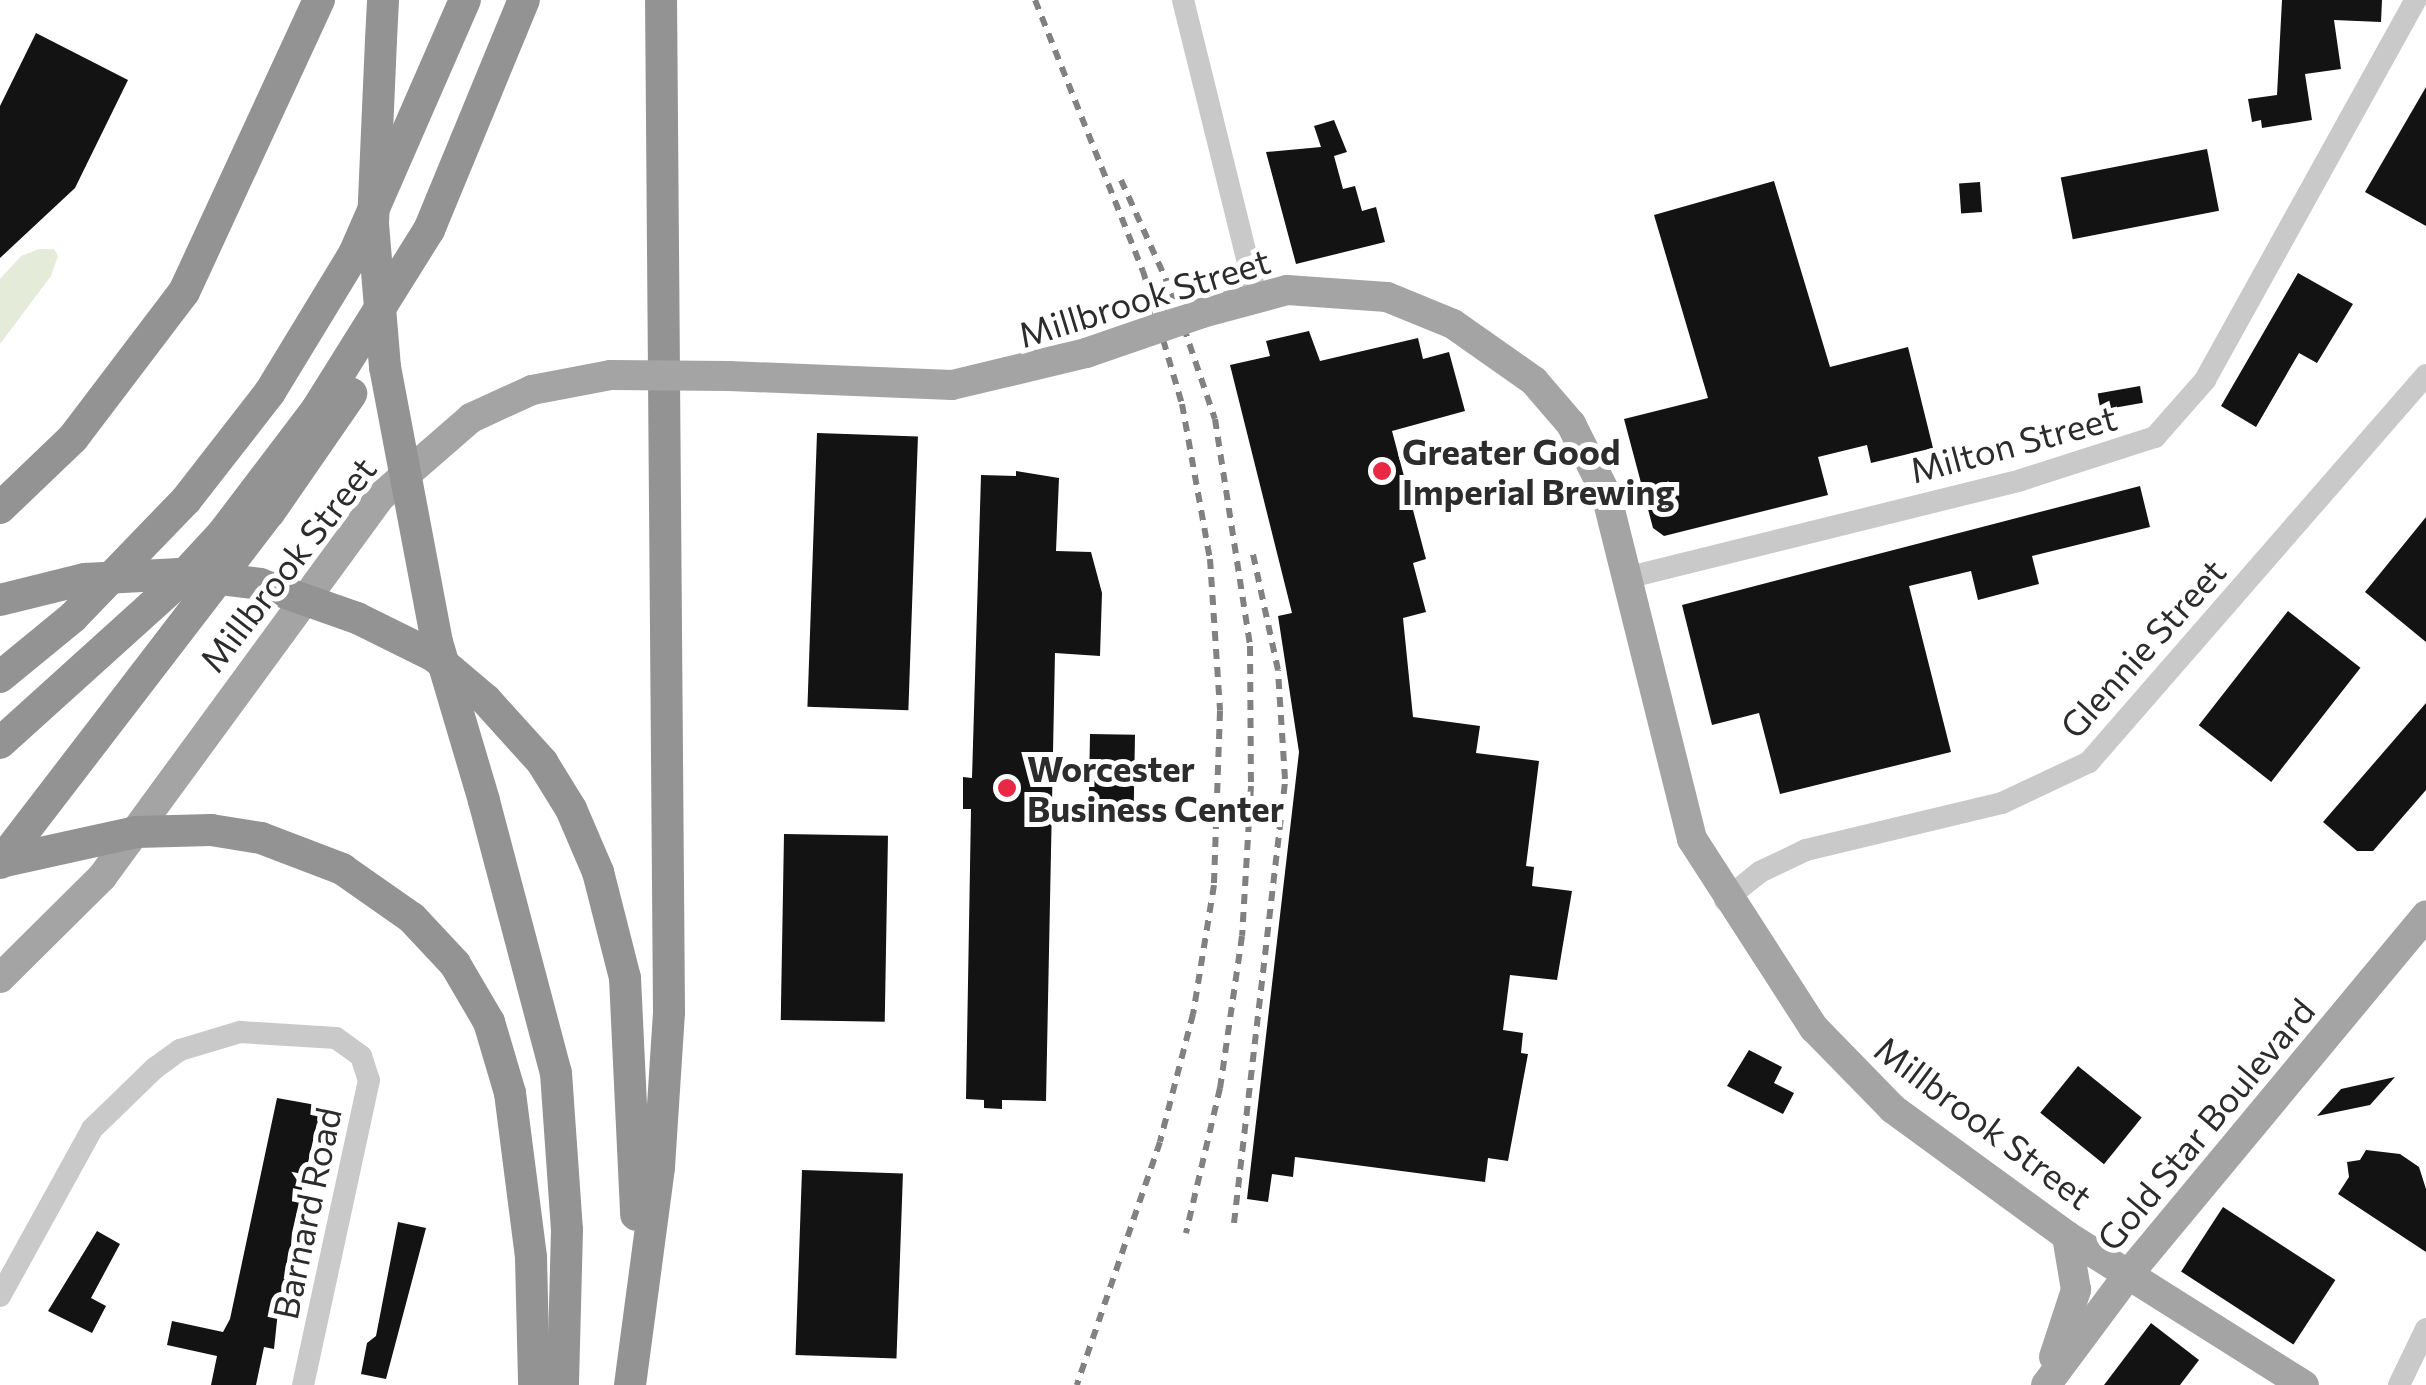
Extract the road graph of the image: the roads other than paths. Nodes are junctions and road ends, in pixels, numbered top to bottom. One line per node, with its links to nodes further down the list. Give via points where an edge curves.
1 (319, 0): 11 (highway, via 184,292 73,438)
2 (383, 0): 27 (highway, bridge, via 373,224 385,367 433,625 556,1072 568,1230)
3 (465, 0): 14 (highway, via 354,254 270,392 138,551)
4 (524, 0): 9 (highway, via 430,230)
5 (661, 0): 24 (highway, via 669,1012 660,1168)
6 (1183, 0): 8 (street)
7 (2416, 0): 12 (street, Milton Street, via 2205,380 2155,437 2021,480)
8 (1256, 295): 12 (main road, Millbrook Street, via 1314,289 1387,297 1453,324 1512,362 1556,403 1586,449 1606,494); 19 (main road, Millbrook Street, bridge, via 1086,353 952,386 611,375 532,390 486,410 401,476 340,547 102,876)
9 (374, 322): 15 (highway, via 223,534 132,628); 16 (highway, via 362,377 307,463)
10 (2426, 375): 17 (street, Glennie Street, via 2089,762 2002,802 1806,850 1760,872)
11 (0, 508)
12 (1626, 578): 17 (main road, Millbrook Street, via 1683,816)
13 (0, 600): 24 (highway, bridge, via 85,580 178,574 260,584 357,618 434,656 542,762 586,840 617,941 630,1014)
14 (0, 678)
15 (0, 742)
16 (0, 862): 26 (highway, bridge, via 136,832 210,830 261,838 342,869 412,918 454,964 488,1022 510,1093 531,1258)
17 (1725, 900): 20 (main road, Millbrook Street, via 1851,1071)
18 (2426, 916): 21 (main road, Gold Star Boulevard)
19 (0, 978)
20 (2067, 1236): 21 (main road, Millbrook Street); 29 (main road, via 2076,1290)
21 (2131, 1271): 29 (main road, Gold Star Boulevard); 30 (main road, Millbrook Street)
22 (0, 1296): 25 (street, Barnard Road, via 92,1128 110,1105 180,1050 240,1032 336,1038 361,1056 367,1098)
23 (2426, 1329): 31 (street)
24 (636, 1350): 28 (highway)
25 (303, 1385)
26 (534, 1385)
27 (563, 1385)
28 (630, 1385)
29 (2044, 1385)
30 (2304, 1385)
31 (2399, 1385)

